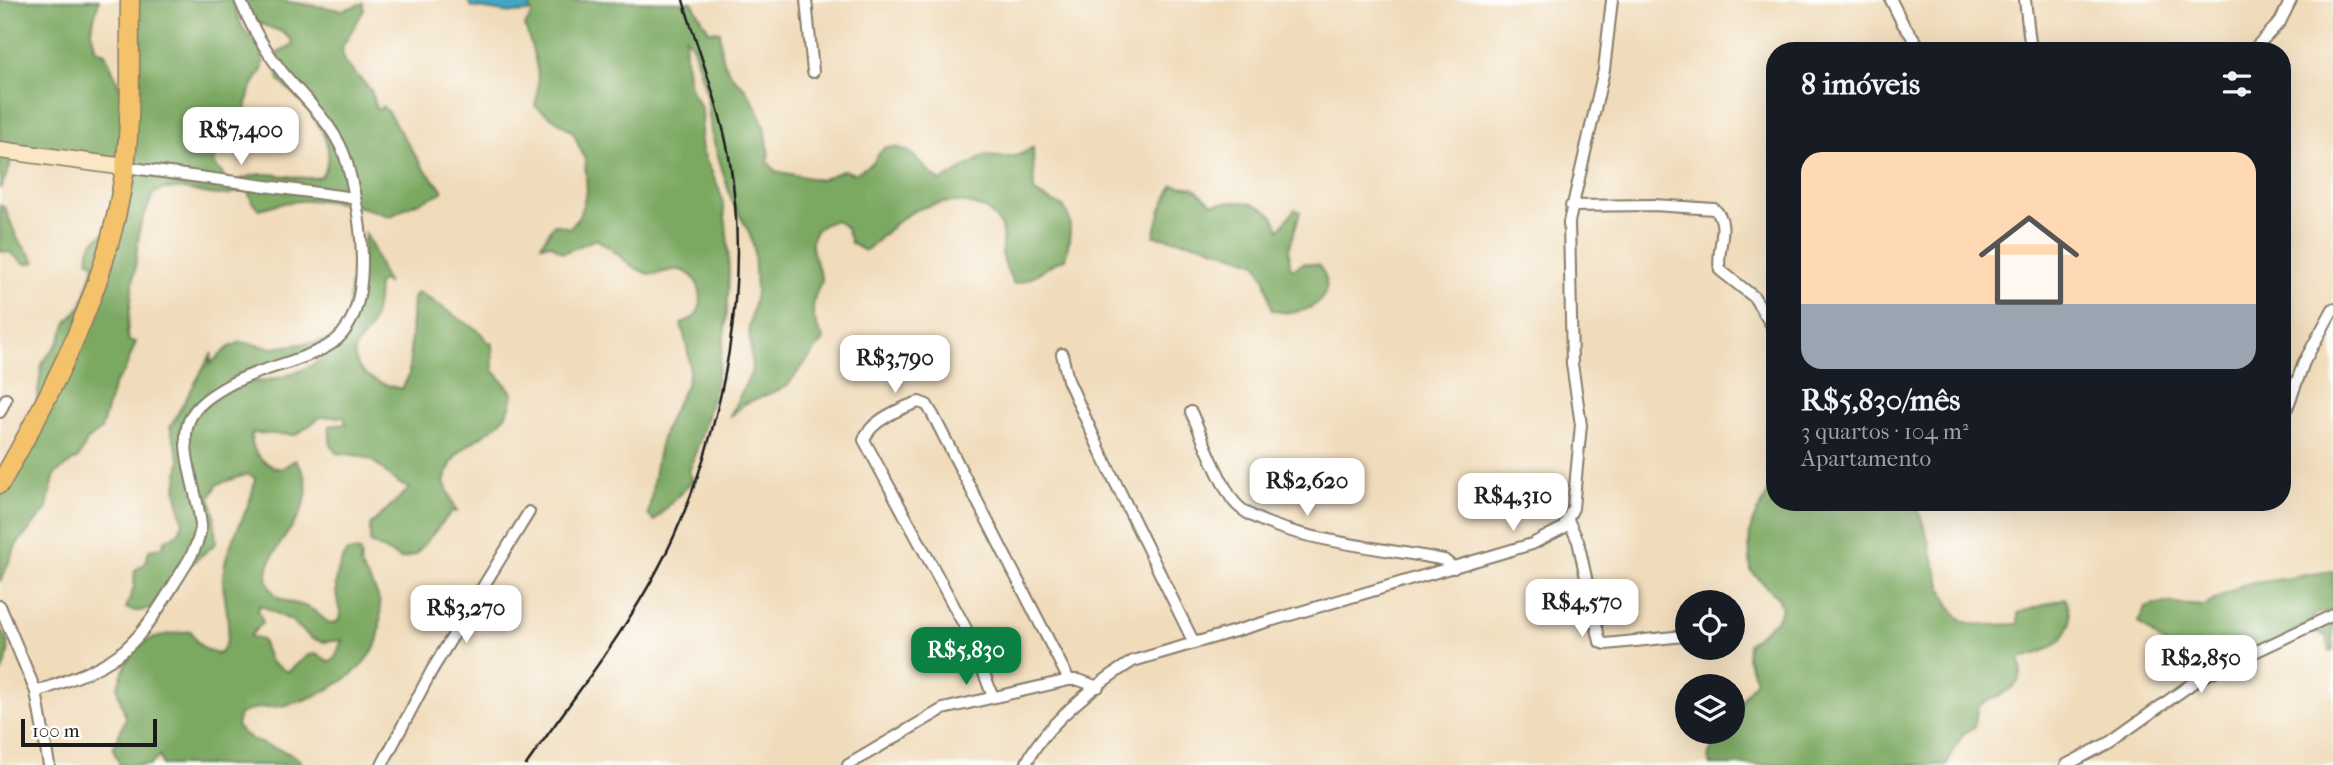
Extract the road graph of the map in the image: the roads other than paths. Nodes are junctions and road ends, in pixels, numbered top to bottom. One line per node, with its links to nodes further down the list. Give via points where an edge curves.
1 (130, 0): 13 (main road)
2 (240, 0): 14 (street, via 259,40 341,147)
3 (806, 0): 11 (street)
4 (1612, 0): 15 (street, via 1604,70)
5 (1891, 0): 8 (street)
6 (2025, 0): 9 (street)
7 (2291, 0): 10 (street, via 2280,22)
8 (1916, 42)
9 (2030, 42)
10 (2261, 42)
11 (813, 72)
12 (0, 150): 13 (street)
13 (125, 167): 14 (street); 23 (main road, via 104,261 90,300 64,364)
14 (354, 198): 33 (street, via 363,275 346,327 329,346 232,383 197,409 186,430 201,526 188,560 154,617 124,653 101,668)
15 (1571, 206): 17 (street, via 1714,209 1723,224 1720,270 1754,297); 25 (street, via 1571,340 1581,425)
16 (2333, 309): 19 (street)
17 (1766, 316)
18 (1062, 354): 30 (street, via 1068,380 1103,457)
19 (2291, 397)
20 (6, 399): 21 (street)
21 (0, 412)
22 (1191, 412): 26 (street, via 1232,500 1256,520 1444,560)
23 (0, 484)
24 (529, 512): 36 (street, via 432,670)
25 (1568, 520): 26 (street, via 1556,534); 29 (street, via 1578,541 1600,642)
26 (1454, 568): 30 (street)
27 (0, 606): 33 (street)
28 (2333, 615): 39 (street, via 2200,678 2110,742)
29 (1675, 637)
30 (1194, 643): 32 (street, via 1133,661)
31 (1069, 680): 32 (street); 34 (street); 34 (street, via 933,415 919,402 879,421 864,440 970,636)
32 (1098, 687): 38 (street, via 1046,734)
33 (36, 692): 35 (street)
34 (993, 697): 37 (street, via 934,712)
35 (49, 765)
36 (382, 765)
37 (848, 765)
38 (1026, 765)
39 (2066, 765)

